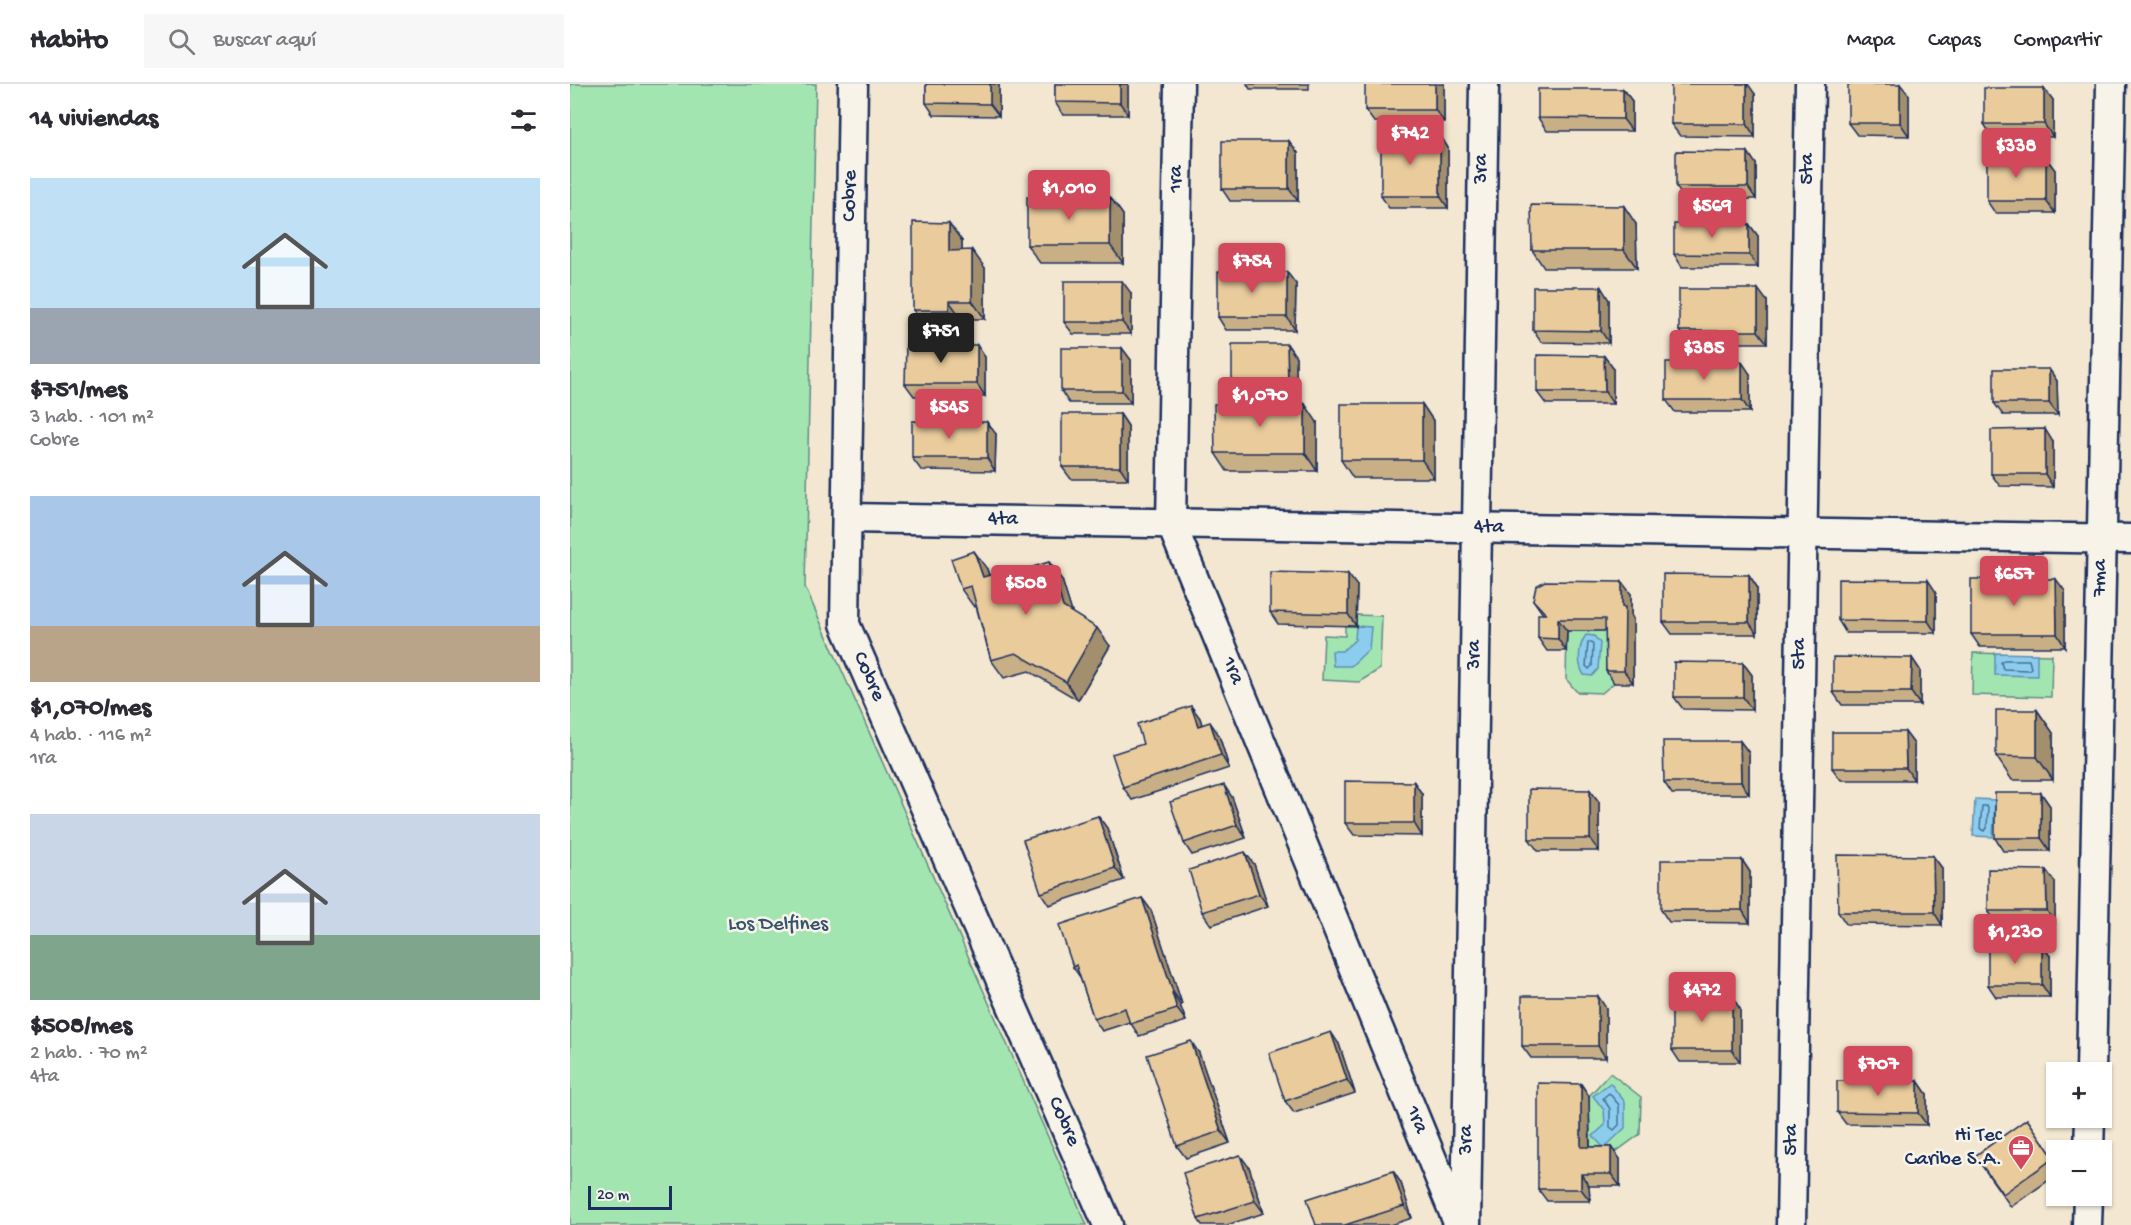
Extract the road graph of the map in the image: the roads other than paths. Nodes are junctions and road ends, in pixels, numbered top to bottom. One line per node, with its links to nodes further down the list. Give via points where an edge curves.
1 (853, 84): 6 (street, Cobre)
2 (1179, 84): 7 (street, 1ra)
3 (1484, 84): 8 (street, 3ra)
4 (1810, 84): 9 (street, 5ta)
5 (2112, 84): 10 (street, 7ma)
6 (847, 518): 7 (street, 4ta); 14 (street, Cobre, via 845,624)
7 (1171, 523): 8 (street, 4ta); 15 (street, 1ra)
8 (1477, 528): 9 (street, 4ta); 16 (street, 3ra)
9 (1802, 534): 10 (street, 4ta); 17 (street, 5ta)
10 (2102, 539): 11 (street, 4ta); 12 (street, 7ma)
11 (2131, 539)
12 (2091, 1062)
13 (2088, 1206): 18 (street)
14 (1108, 1225)
15 (1459, 1225)
16 (1466, 1225)
17 (1791, 1225)
18 (2087, 1225)

